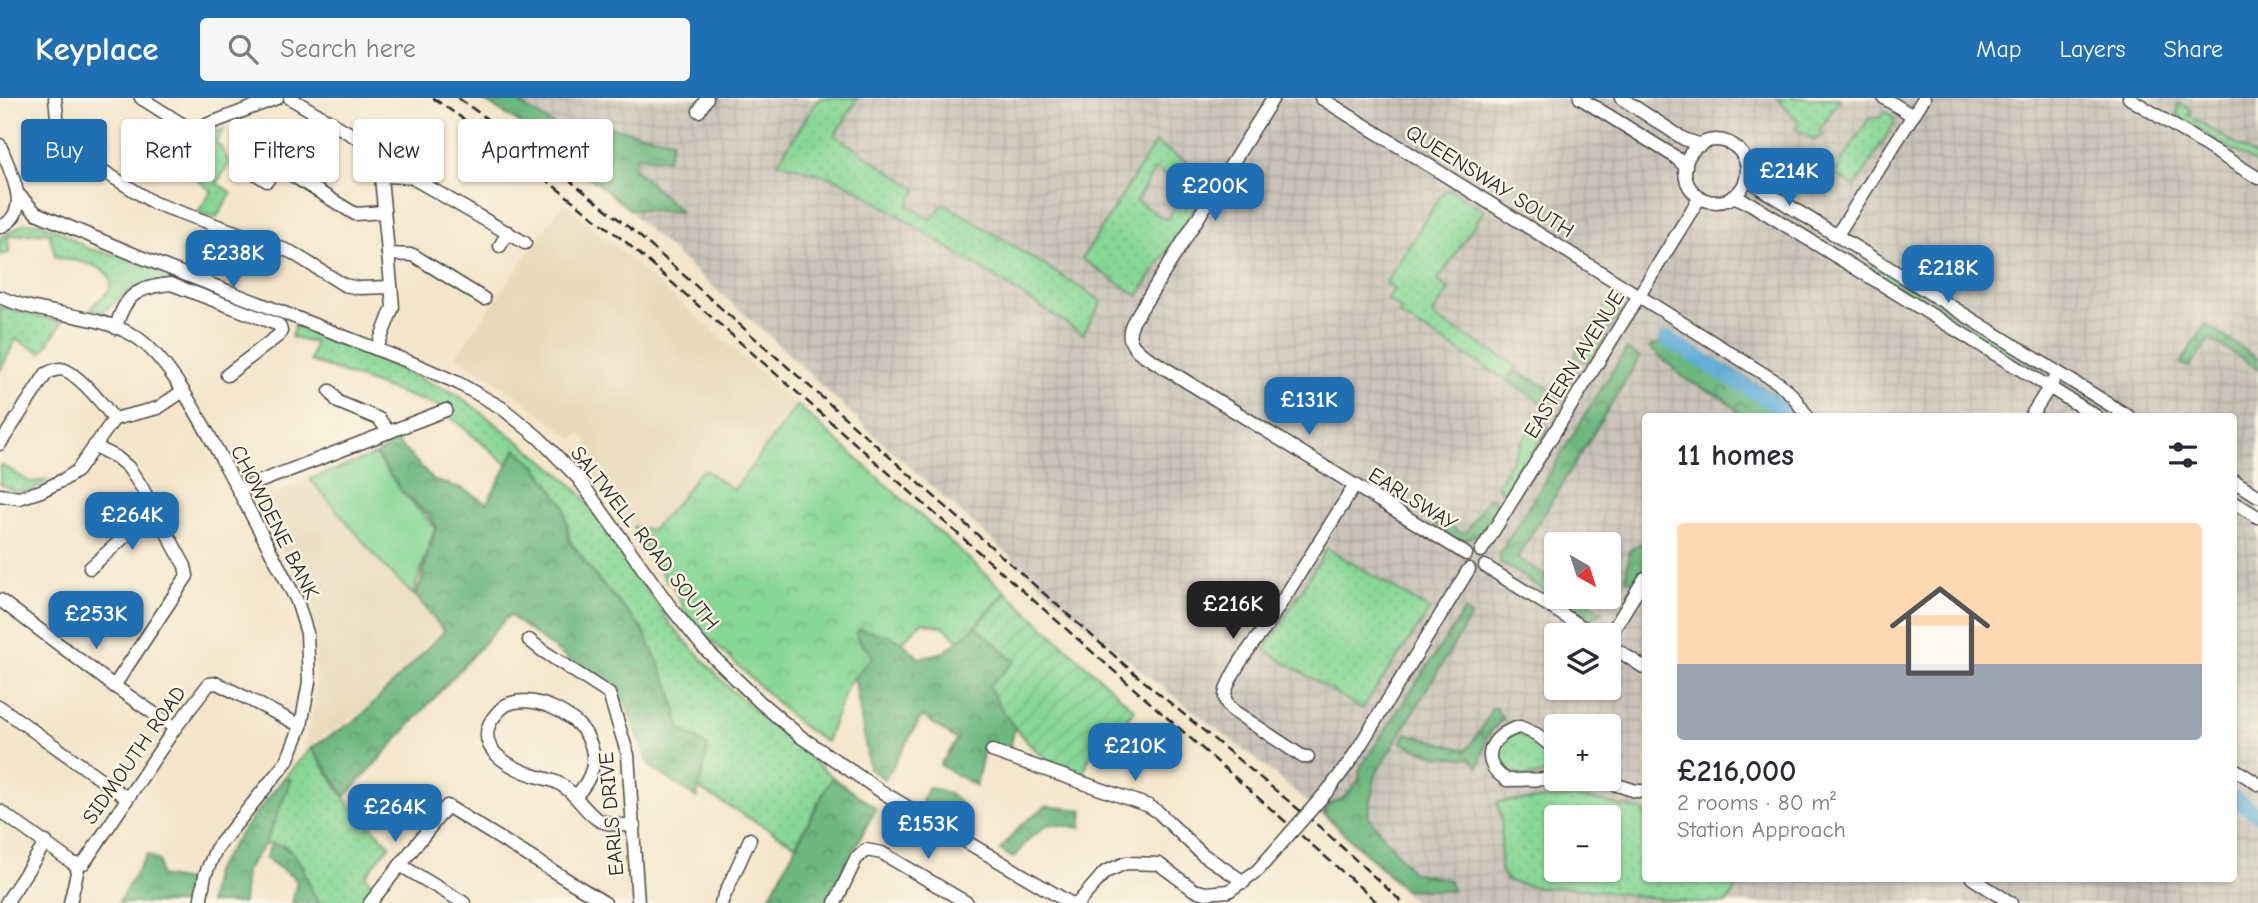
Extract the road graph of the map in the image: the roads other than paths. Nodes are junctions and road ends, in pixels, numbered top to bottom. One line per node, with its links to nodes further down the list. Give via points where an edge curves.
1 (55, 98): 40 (street, via 59,135 70,150 154,203 291,251 344,285)
2 (141, 98): 13 (street, via 191,128 208,126)
3 (277, 98): 13 (street)
4 (290, 98): 16 (street)
5 (707, 98): 14 (street)
6 (1273, 98): 61 (street, EARLSWAY, via 1133,322 1129,340 1142,354)
7 (1321, 98): 42 (street, QUEENSWAY SOUTH)
8 (1580, 98): 19 (street)
9 (1621, 98): 18 (street)
10 (1884, 98): 15 (street)
11 (1924, 98): 15 (street)
12 (2129, 98): 22 (street)
13 (251, 102)
14 (699, 111)
15 (1913, 116): 35 (street)
16 (353, 136)
17 (0, 145): 26 (street)
18 (1701, 145): 19 (street); 21 (street, via 1716,140 1733,145 1745,159)
19 (1686, 167): 28 (street, via 1688,184)
20 (0, 174): 26 (street)
21 (1747, 176): 27 (street); 32 (street)
22 (2258, 178)
23 (303, 182): 29 (street, via 355,214)
24 (382, 182): 29 (street)
25 (420, 182): 34 (street)
26 (16, 189): 30 (street, SALTWELL ROAD SOUTH); 31 (street)
27 (1733, 196): 28 (street, via 1715,201); 38 (street)
28 (1700, 197): 42 (street, EASTERN AVENUE)
29 (384, 212): 39 (street)
30 (36, 213): 31 (street, SALTWELL ROAD SOUTH); 45 (street, SALTWELL ROAD SOUTH)
31 (16, 214): 33 (street)
32 (1820, 224): 35 (street); 38 (street, via 1830,239)
33 (0, 227)
34 (508, 232): 36 (street); 37 (street)
35 (1837, 235): 46 (street)
36 (525, 243)
37 (500, 246)
38 (1830, 252): 48 (street)
39 (388, 254): 40 (street); 43 (street, via 414,255)
40 (391, 287): 45 (street, via 393,307)
41 (0, 297): 44 (street, CHOWDENE BANK)
42 (1639, 297): 52 (street, QUEENSWAY SOUTH, via 1780,384); 68 (street, EASTERN AVENUE)
43 (484, 299)
44 (116, 328): 47 (street, via 121,310 133,296 152,286 171,285 279,325 279,335); 49 (street, CHOWDENE BANK, via 151,349)
45 (377, 348): 103 (street, SALTWELL ROAD SOUTH, via 479,394 517,419 587,488 639,565 703,646 760,702 801,737)
46 (2058, 373): 48 (street); 55 (street)
47 (227, 375)
48 (2049, 387): 53 (street); 54 (street)
49 (183, 391): 56 (street, via 158,408); 62 (street, CHOWDENE BANK)
50 (330, 391): 57 (street, via 338,402 379,419)
51 (446, 410): 57 (street)
52 (1805, 413)
53 (2033, 413)
54 (2091, 413)
55 (2123, 413)
56 (114, 419): 58 (street); 59 (street, via 65,369 55,369 46,374)
57 (389, 432): 62 (street)
58 (94, 446): 63 (street, via 77,471 63,480 19,498); 66 (street, via 128,467)
59 (2, 450)
60 (2237, 483): 64 (street)
61 (1355, 485): 69 (street, EARLSWAY); 86 (street, via 1248,649 1226,694 1234,712)
62 (238, 489): 82 (street, CHOWDENE BANK, via 297,601 307,633 309,682)
63 (0, 495)
64 (2258, 496)
65 (2237, 504): 67 (street)
66 (153, 511): 71 (street); 80 (street, via 187,576)
67 (2258, 517)
68 (1481, 551): 69 (street, via 1474,549); 70 (street, via 1487,559)
69 (1466, 555): 72 (street)
70 (1485, 566): 72 (street, via 1476,572); 75 (street)
71 (90, 568)
72 (1469, 569): 100 (street, bridge, via 1351,760)
73 (1642, 583): 76 (street)
74 (0, 600): 80 (street)
75 (1576, 623)
76 (1617, 623)
77 (529, 640): 95 (street, EARLS DRIVE, via 609,694 628,755)
78 (1621, 652): 79 (street)
79 (1642, 666)
80 (114, 686): 83 (street)
81 (0, 708): 93 (street)
82 (301, 726): 83 (street, SIDMOUTH ROAD, via 217,683 203,689); 106 (street, CHOWDENE BANK, via 287,761 216,849)
83 (175, 728): 93 (street, SIDMOUTH ROAD)
84 (1544, 741): 88 (street, via 1520,727 1503,733 1490,752 1495,770 1507,780)
85 (992, 751): 100 (street, via 1019,754 1068,780 1149,806 1202,854)
86 (1308, 757)
87 (2237, 771): 89 (street)
88 (1544, 778)
89 (2258, 784)
90 (1621, 786): 91 (street)
91 (1642, 791)
92 (576, 796): 92 (street, via 559,783 520,770 494,752 486,740 488,727 506,705 523,701 558,709 587,736 594,754 592,773); 95 (street, via 598,820)
93 (127, 798): 98 (street, SIDMOUTH ROAD)
94 (0, 811): 97 (street)
95 (634, 826): 110 (street, EARLS DRIVE)
96 (750, 839): 111 (street)
97 (46, 842): 98 (street); 104 (street)
98 (79, 864): 105 (street, SIDMOUTH ROAD)
99 (400, 865): 107 (street); 108 (street); 109 (street, via 447,806)
100 (1244, 882): 102 (street)
101 (1978, 882): 116 (street)
102 (1227, 897): 115 (street, via 1194,890 1159,864 1136,862 1105,872)
103 (1046, 898): 114 (street, SALTWELL ROAD SOUTH)
104 (6, 903)
105 (70, 903)
106 (200, 903)
107 (370, 903)
108 (464, 903)
109 (605, 903)
110 (638, 903)
111 (721, 903)
112 (835, 903): 113 (street, via 856,859 866,850 874,850)
113 (967, 903)
114 (1070, 903)
115 (1078, 903)
116 (2011, 903)

